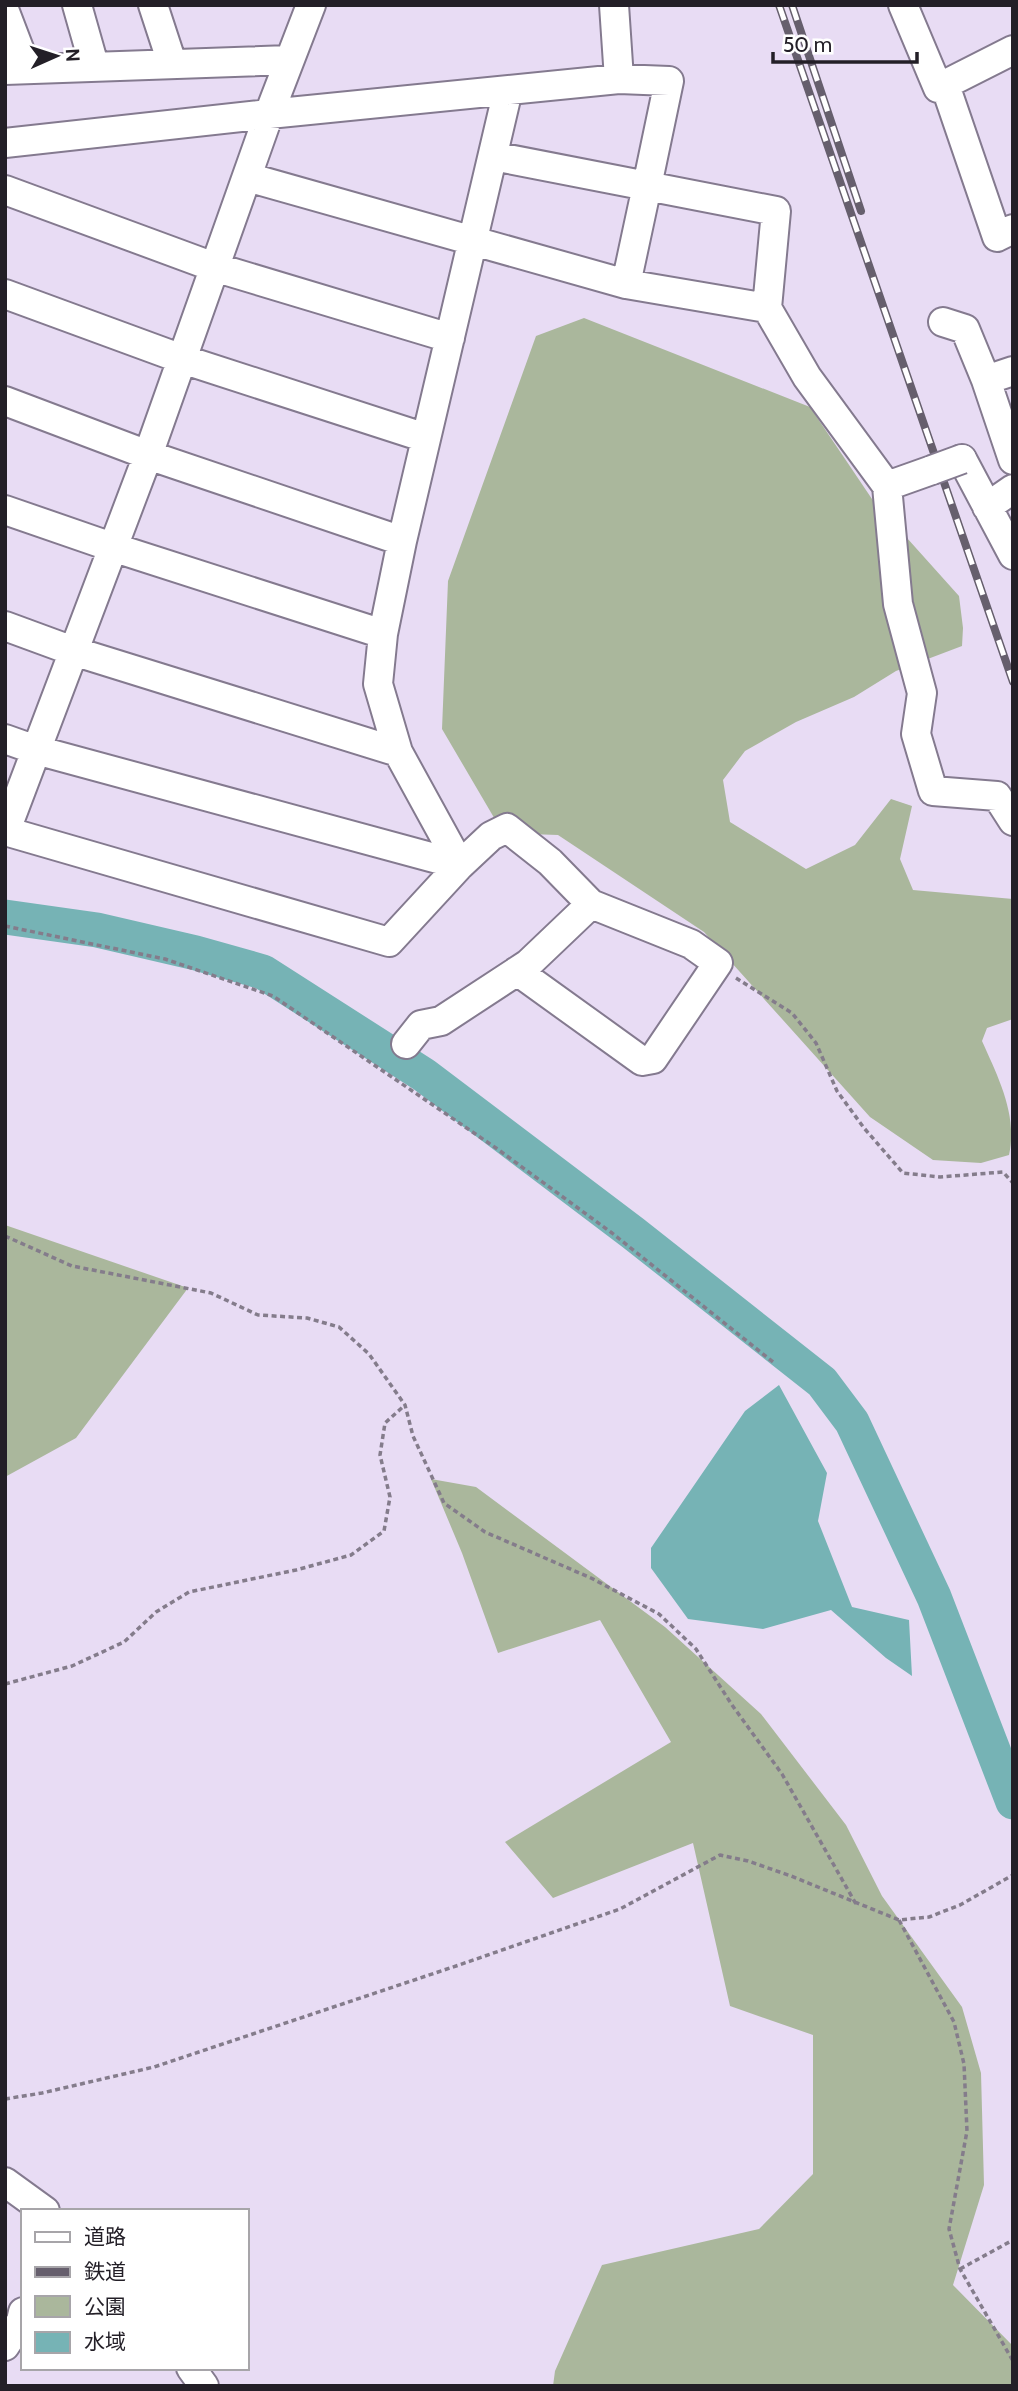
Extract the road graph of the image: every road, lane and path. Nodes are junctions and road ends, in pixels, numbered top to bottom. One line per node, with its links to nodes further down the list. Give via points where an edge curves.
1 (78, 5): 10 (street)
2 (311, 5): 8 (street)
3 (614, 5): 12 (street)
4 (904, 5): 13 (street, via 938,88)
5 (160, 7): 9 (street)
6 (5, 12): 11 (street)
7 (1013, 50): 13 (street)
8 (289, 60): 9 (street); 15 (street)
9 (172, 63): 10 (street)
10 (94, 65): 11 (street)
11 (16, 69)
12 (619, 79): 14 (street); 19 (street, via 669,81)
13 (945, 85): 21 (street, via 997,237)
14 (508, 90): 15 (street); 17 (street)
15 (269, 114): 16 (street); 18 (street)
16 (5, 143)
17 (493, 156): 19 (street); 22 (street)
18 (247, 177): 22 (street); 23 (street)
19 (647, 186): 24 (street); 26 (street, via 776,211)
20 (5, 190): 23 (street)
21 (1013, 229)
22 (473, 241): 24 (street); 28 (street)
23 (215, 267): 28 (street); 29 (street)
24 (626, 284): 26 (street)
25 (5, 294): 29 (street)
26 (767, 308): 36 (street, via 807,377)
27 (943, 322): 31 (street, via 965,329)
28 (450, 338): 33 (street)
29 (182, 359): 33 (street); 34 (street)
30 (1013, 371): 31 (street)
31 (986, 380): 35 (street)
32 (5, 401): 34 (street)
33 (426, 438): 40 (street)
34 (148, 455): 40 (street); 41 (street)
35 (1013, 460)
36 (887, 486): 38 (street, bridge, via 962,459); 49 (street, via 898,604 922,693 916,734 933,791 997,796)
37 (1013, 489): 38 (street)
38 (987, 507): 42 (street)
39 (5, 510): 41 (street)
40 (402, 541): 44 (street)
41 (112, 547): 44 (street); 45 (street)
42 (1013, 555)
43 (5, 626): 45 (street)
44 (383, 634): 48 (street, via 378,684)
45 (73, 651): 47 (street); 48 (street)
46 (5, 738): 47 (street)
47 (36, 750): 50 (street); 52 (street)
48 (398, 752): 52 (street)
49 (1013, 821)
50 (5, 824)
51 (5, 831): 52 (street, via 389,942)
52 (460, 865): 53 (street, via 491,836 507,828 550,862)
53 (591, 904): 55 (street, via 691,944); 56 (street)
54 (5, 926): 60 (path, via 165,959 273,996 496,1148 612,1233)
55 (718, 963): 56 (street, via 653,1059 642,1062); 58 (path, via 742,984 792,1013 816,1043 837,1091 903,1174 940,1177 1003,1172)
56 (517, 971): 57 (street, via 441,1021 421,1025)
57 (406, 1044)
58 (1013, 1183)
59 (5, 1236): 61 (path, via 72,1266 211,1293 258,1315 307,1318 339,1327 369,1354)
60 (773, 1362)
61 (405, 1405): 62 (path, via 385,1423 380,1455 390,1497 384,1531 351,1555 189,1592 156,1612 124,1642 72,1665); 64 (path, via 413,1437 444,1503 485,1532 592,1578 659,1614 696,1649 782,1774)
62 (5, 1684)
63 (1013, 1875): 65 (path, via 940,1913)
64 (856, 1904): 65 (path); 66 (path, via 791,1876 720,1855 620,1909 446,1970 154,2067)
65 (899, 1920): 70 (path, via 954,2022 964,2064 967,2131 949,2230)
66 (5, 2099)
67 (5, 2182): 68 (street)
68 (39, 2209)
69 (1013, 2241): 70 (path)
70 (960, 2269): 73 (path)
71 (21, 2321): 72 (street)
72 (5, 2346)
73 (1013, 2361)
74 (192, 2370): 75 (street)
75 (204, 2386)

